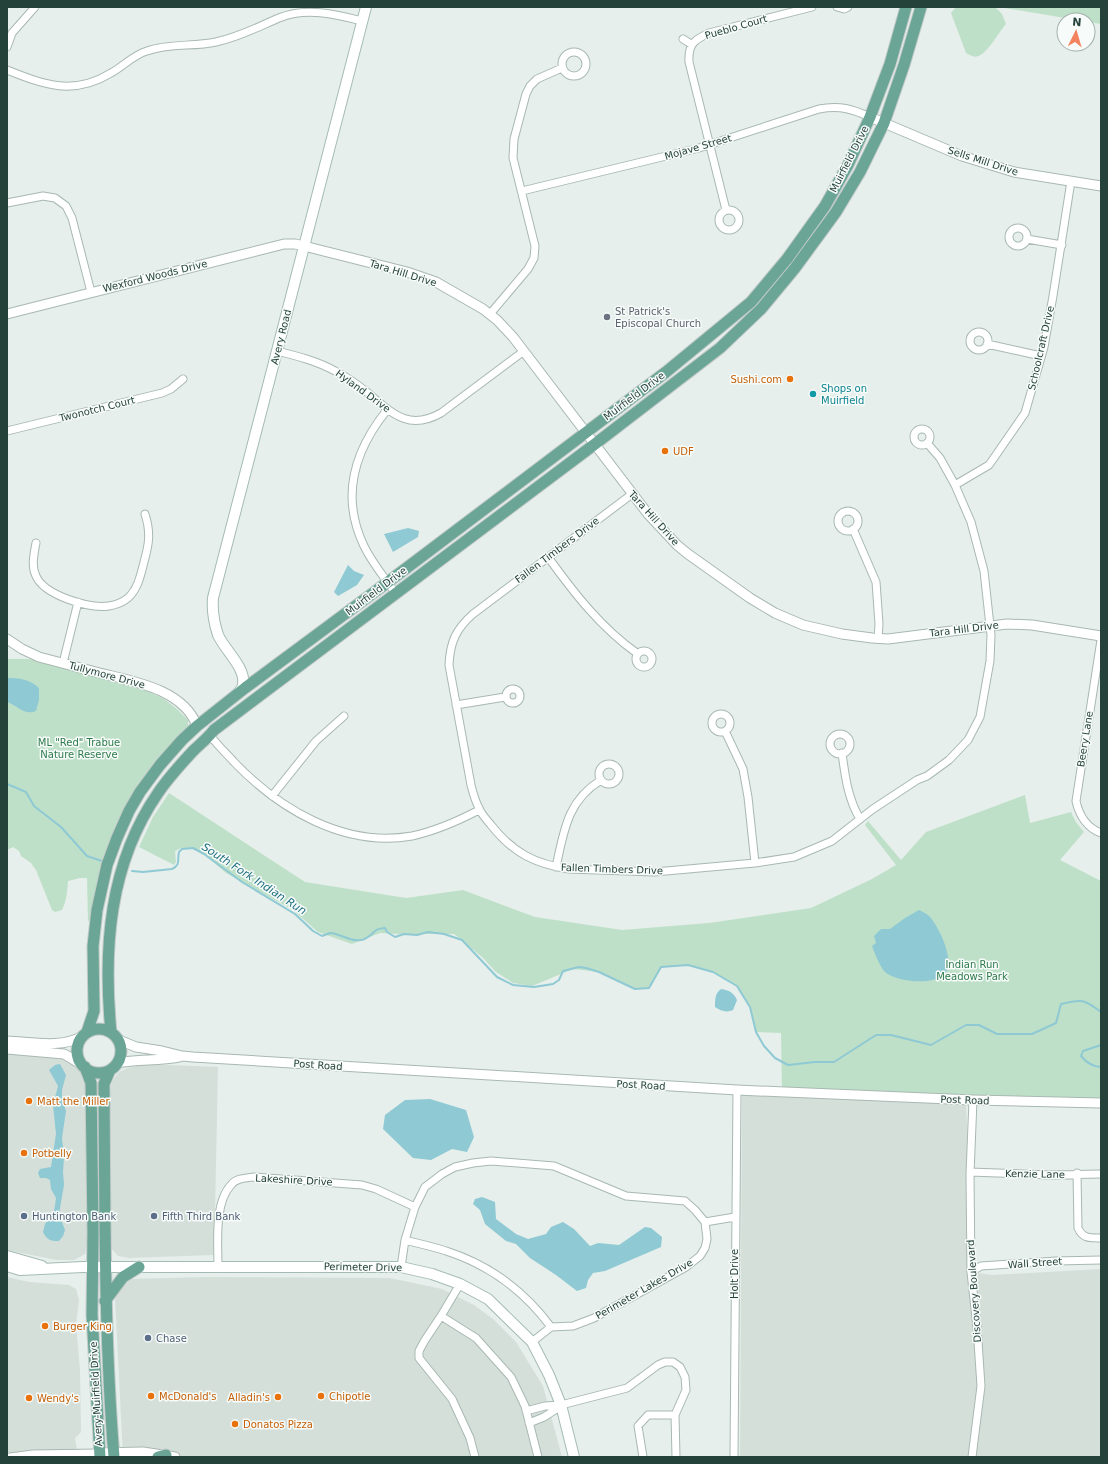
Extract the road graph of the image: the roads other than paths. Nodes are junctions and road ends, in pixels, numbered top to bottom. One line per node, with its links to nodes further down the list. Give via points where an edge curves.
1 (35, 7): 11 (street, via 12,33)
2 (366, 7): 8 (main road, Avery Road)
3 (812, 7): 10 (street, Pueblo Court, via 709,33)
4 (837, 7): 5 (street)
5 (848, 7)
6 (906, 7): 14 (main road, Muirfield Drive, via 890,64)
7 (921, 7): 15 (main road, Muirfield Drive)
8 (362, 21): 13 (street, via 321,12 295,14 219,41 160,47 146,51 134,56 101,79 78,86 43,84); 24 (main road, Avery Road)
9 (683, 39): 10 (street)
10 (691, 44): 16 (street, via 689,62)
11 (7, 47)
12 (562, 68): 19 (street, via 537,79 526,94 514,139 513,158)
13 (7, 70)
14 (870, 117): 15 (street, Sells Mill Drive); 16 (street, Mojave Street, via 854,110 834,106); 35 (main road, Muirfield Drive, via 848,165 825,206 787,259 751,302)
15 (884, 123): 17 (street, Sells Mill Drive, via 962,156 1006,170); 37 (main road, Muirfield Drive, via 860,172 836,212 762,308 720,348)
16 (709, 144): 19 (street, Mojave Street); 21 (street)
17 (1071, 181): 18 (street, Sells Mill Drive); 23 (street, Schoolcraft Drive)
18 (1101, 186)
19 (522, 191): 27 (street, via 535,246 534,258 528,269)
20 (7, 203): 25 (street, via 44,196 55,198 66,206 72,218)
21 (726, 210)
22 (1027, 239): 23 (street)
23 (1062, 245): 31 (street, Schoolcraft Drive)
24 (304, 246): 25 (street, Wexford Woods Drive, via 289,243 278,245); 27 (street, Tara Hill Drive, via 407,272 436,282); 30 (main road, Avery Road)
25 (91, 292): 26 (street, Wexford Woods Drive)
26 (7, 314)
27 (490, 314): 29 (street, Tara Hill Drive)
28 (987, 344): 31 (street)
29 (524, 351): 33 (street, Hyland Drive, via 434,417 408,420); 35 (street, Tara Hill Drive)
30 (277, 352): 33 (street, Hyland Drive, via 334,370 350,379); 54 (main road, Avery Road, via 213,598 218,635)
31 (1041, 356): 38 (street, Schoolcraft Drive, via 1025,413 989,465)
32 (183, 379): 34 (street, Twonotch Court, via 162,393)
33 (387, 410): 44 (street, via 362,448 355,470 352,493 354,517 359,534 371,558)
34 (7, 432)
35 (586, 433): 37 (street, Tara Hill Drive); 44 (main road, Muirfield Drive)
36 (927, 443): 38 (street, Fallen Timbers Drive, via 940,458)
37 (595, 444): 39 (street, Tara Hill Drive); 45 (main road, Muirfield Drive)
38 (955, 485): 47 (street, Fallen Timbers Drive, via 972,522 984,571)
39 (632, 494): 43 (street, Fallen Timbers Drive); 50 (street, Tara Hill Drive, via 677,545 712,573 750,598 776,613 812,628)
40 (145, 514): 46 (street, via 149,543 135,589 128,598 118,604 98,607)
41 (853, 529): 50 (street, via 876,582)
42 (36, 543): 46 (street, via 34,571 41,584 48,591)
43 (548, 557): 52 (street, via 588,609); 58 (street, Fallen Timbers Drive, via 464,621 457,631 450,652 449,665)
44 (388, 582): 45 (street); 55 (main road, Muirfield Drive)
45 (396, 594): 62 (main road, Muirfield Drive)
46 (78, 602): 53 (street)
47 (991, 625): 48 (street, Tara Hill Drive, via 1032,625); 50 (street, Tara Hill Drive); 68 (street, Fallen Timbers Drive, via 986,692 980,717 968,740 949,760)
48 (1101, 636)
49 (7, 639): 53 (street, Tullymore Drive, via 40,657)
50 (878, 639)
51 (1101, 640): 69 (street, Beery Lane, via 1076,794 1081,815 1092,829)
52 (638, 654)
53 (63, 663): 60 (street, Tullymore Drive, via 154,688 176,700 195,720)
54 (238, 664): 55 (main road, Avery Road); 56 (main road, Avery Road, via 243,682)
55 (255, 680): 56 (main road, Muirfield Drive); 65 (main road, via 251,694 225,713 182,754)
56 (242, 690): 60 (main road)
57 (505, 696): 58 (street)
58 (456, 705): 67 (street, Fallen Timbers Drive, via 471,785)
59 (344, 716): 66 (street, via 316,741)
60 (197, 726): 65 (main road, via 197,734 164,769); 74 (main road, via 167,756 140,792 111,853 97,910 93,946 94,1011)
61 (725, 730): 71 (street, via 744,769)
62 (210, 735): 66 (street, via 245,774); 70 (main road, via 179,766 158,793 142,818)
63 (842, 753): 68 (street, via 847,788)
64 (601, 780): 72 (street, via 585,792 573,808 564,827)
65 (150, 795): 70 (main road, via 128,836)
66 (272, 796): 67 (street, via 315,822 346,833 376,837 410,836 427,832)
67 (479, 810): 72 (street, Fallen Timbers Drive, via 508,844 528,857)
68 (860, 819): 71 (street, Fallen Timbers Drive, via 832,841 794,857)
69 (1101, 833)
70 (124, 860): 73 (main road, via 114,894 108,941)
71 (755, 863): 72 (street, Fallen Timbers Drive, via 655,872)
72 (556, 867)
73 (110, 1032): 74 (main road, via 99,1028); 75 (main road)
74 (85, 1034): 76 (street, via 64,1043); 79 (main road, via 77,1048)
75 (119, 1040): 78 (street, Post Road, via 136,1047); 80 (main road, via 121,1052)
76 (7, 1041)
77 (7, 1049): 79 (street, via 64,1054)
78 (182, 1056): 80 (street, Post Road, via 164,1060 133,1060); 81 (street, Post Road)
79 (83, 1065): 80 (main road, via 90,1071 97,1072 104,1072); 95 (main road, Avery-Muirfield Drive, via 91,1083)
80 (114, 1066): 96 (main road, Avery-Muirfield Drive, via 104,1084)
81 (736, 1090): 82 (street, Post Road); 88 (street, Holt Drive)
82 (973, 1100): 83 (street, Post Road); 84 (street, Discovery Boulevard)
83 (1101, 1103)
84 (970, 1172): 85 (street, Kenzie Lane, via 1050,1175); 101 (street, Discovery Boulevard)
85 (1077, 1173): 86 (street, Kenzie Lane); 90 (street, via 1078,1228 1081,1234 1089,1238)
86 (1101, 1174)
87 (415, 1207): 89 (street, via 426,1188 442,1174 456,1167 491,1161 554,1166 626,1196 685,1201); 91 (street); 98 (street, Lakeshire Drive, via 362,1185 254,1177 241,1179 231,1184 220,1203)
88 (735, 1217): 89 (street); 120 (street, Holt Drive)
89 (705, 1222): 105 (street, Perimeter Lakes Drive, via 705,1248 700,1256 686,1267 594,1318 573,1326)
90 (1101, 1238)
91 (405, 1240): 99 (street); 105 (street, via 462,1256 500,1276 523,1294)
92 (7, 1256): 100 (main road, Perimeter Drive)
93 (1101, 1260): 101 (street, Wall Street, via 981,1266)
94 (7, 1266): 100 (main road, Perimeter Drive, via 20,1270)
95 (92, 1267): 96 (main road, Perimeter Drive); 100 (main road, Perimeter Drive); 111 (main road, Avery-Muirfield Drive)
96 (105, 1267): 97 (main road, Perimeter Drive); 103 (main road, Avery-Muirfield Drive)
97 (139, 1267): 98 (main road, Perimeter Drive); 103 (main road, via 123,1277)
98 (218, 1267): 99 (main road, Perimeter Drive)
99 (401, 1267): 102 (main road, Perimeter Drive)
100 (47, 1268)
101 (971, 1272): 121 (street, Discovery Boulevard, via 981,1386)
102 (460, 1284): 104 (street); 106 (main road, Perimeter Drive, via 488,1299)
103 (106, 1301): 112 (main road, Avery-Muirfield Drive)
104 (441, 1316): 108 (street, via 476,1338 511,1377); 115 (street, via 419,1351 419,1358 452,1399 470,1438)
105 (551, 1327): 106 (street)
106 (532, 1342): 107 (main road, Perimeter Drive, via 550,1375)
107 (561, 1405): 108 (street); 109 (street, via 627,1388 658,1365 673,1362 680,1367 685,1377 686,1390); 110 (street, via 547,1416); 117 (main road, Perimeter Drive)
108 (526, 1411): 110 (street)
109 (675, 1415): 118 (street, via 648,1415 642,1419 638,1426); 119 (street)
110 (529, 1423): 116 (street)
111 (99, 1455): 112 (street); 114 (street, via 33,1454)
112 (113, 1455): 113 (street, via 142,1452)
113 (166, 1456)
114 (10, 1457)
115 (475, 1457)
116 (538, 1457)
117 (574, 1457)
118 (643, 1457)
119 (676, 1457)
120 (734, 1457)
121 (972, 1457)

